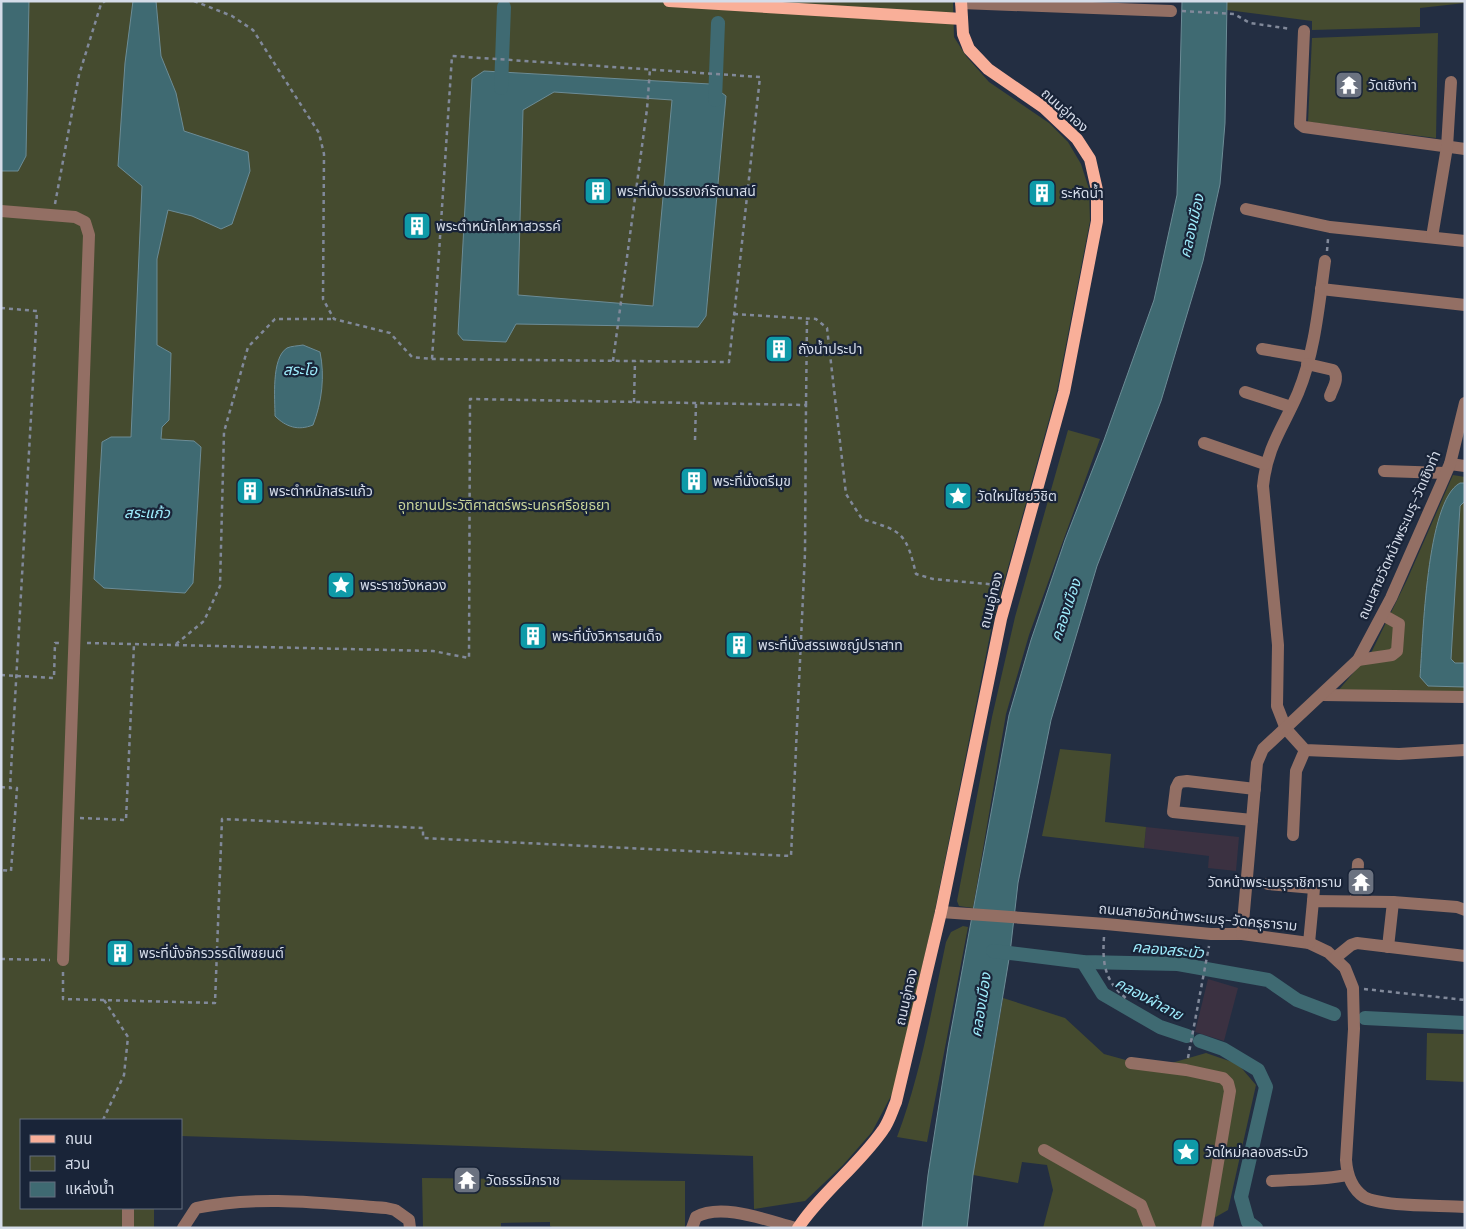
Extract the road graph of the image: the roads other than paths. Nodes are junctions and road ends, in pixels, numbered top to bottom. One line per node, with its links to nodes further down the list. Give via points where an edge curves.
1 (669, 1): 4 (main road)
2 (962, 2): 3 (street); 4 (main road, ถนนอู่ทอง)
3 (1171, 11)
4 (962, 19): 43 (main road, ถนนอู่ทอง, via 963,34 969,48 988,69 1043,107 1077,139 1090,159 1097,190 1097,221 1064,392 1009,586)
5 (1304, 31): 7 (street, via 1300,124)
6 (1451, 82): 7 (street)
7 (1447, 147): 8 (street); 11 (street)
8 (1465, 149)
9 (1246, 209): 11 (street, via 1330,227)
10 (1, 211): 49 (street, via 74,217 86,222 89,235)
11 (1432, 237): 12 (street)
12 (1465, 241)
13 (1325, 261): 14 (street)
14 (1321, 289): 15 (street); 17 (street)
15 (1465, 305)
16 (1262, 349): 17 (street)
17 (1308, 360): 19 (street, via 1336,373); 21 (street)
18 (1245, 392): 21 (street)
19 (1330, 396)
20 (1465, 403): 25 (street, ถนนสายวัดหน้าพระเมรุ-วัดเชิงท่า)
21 (1291, 407): 23 (street)
22 (1204, 443): 23 (street)
23 (1265, 464): 31 (street, via 1263,486 1278,646 1277,706)
24 (1465, 466): 25 (street)
25 (1447, 468): 26 (street); 27 (street, ถนนสายวัดหน้าพระเมรุ-วัดเชิงท่า)
26 (1384, 471)
27 (1382, 615): 28 (street, ถนนสายวัดหน้าพระเมรุ-วัดเชิงท่า); 28 (street, via 1399,624 1397,650 1392,655)
28 (1358, 660): 29 (street, ถนนสายวัดหน้าพระเมรุ-วัดเชิงท่า)
29 (1323, 695): 30 (street); 31 (street, ถนนสายวัดหน้าพระเมรุ-วัดเชิงท่า)
30 (1465, 697)
31 (1286, 729): 32 (street); 34 (street, ถนนสายวัดหน้าพระเมรุ-วัดเชิงท่า, via 1263,750 1257,763)
32 (1306, 750): 33 (street, via 1400,754); 36 (street, via 1296,771)
33 (1465, 750)
34 (1255, 789): 35 (street, ถนนสายวัดหน้าพระเมรุ-วัดเชิงท่า); 35 (street, via 1179,782 1173,812)
35 (1252, 820): 44 (street, ถนนสายวัดหน้าพระเมรุ-วัดเชิงท่า)
36 (1293, 835)
37 (1358, 864): 40 (street)
38 (1268, 884): 39 (street, via 1314,888)
39 (1313, 901): 40 (street); 45 (street)
40 (1356, 901): 41 (street)
41 (1393, 902): 42 (street); 46 (street)
42 (1465, 910)
43 (941, 912): 44 (street, ถนนสายวัดหน้าพระเมรุ-วัดครุธาราม); 60 (main road, ถนนอู่ทอง, via 896,1102 885,1128 867,1151 812,1206)
44 (1242, 934): 45 (street, ถนนสายวัดหน้าพระเมรุ-วัดครุธาราม)
45 (1309, 943): 48 (street, ถนนสายวัดหน้าพระเมรุ-วัดครุธาราม)
46 (1388, 946): 47 (street); 48 (street, via 1357,943)
47 (1465, 956)
48 (1335, 958): 52 (street, ถนนสายวัดหน้าพระเมรุ-วัดครุธาราม, via 1345,968 1353,988)
49 (63, 960)
50 (1131, 1064): 62 (street, via 1186,1070 1223,1078 1228,1083 1230,1091)
51 (1044, 1150): 61 (street, via 1141,1206)
52 (1347, 1175): 53 (street, via 1324,1180); 54 (street, via 1354,1188 1365,1197 1388,1202)
53 (1272, 1181)
54 (1465, 1207)
55 (128, 1209): 56 (street)
56 (128, 1228)
57 (183, 1228): 58 (street, via 196,1208 291,1199 395,1210 409,1220)
58 (410, 1228)
59 (692, 1228): 60 (street, via 696,1217 706,1211 731,1211)
60 (797, 1228)
61 (1150, 1228)
62 (1207, 1228)

